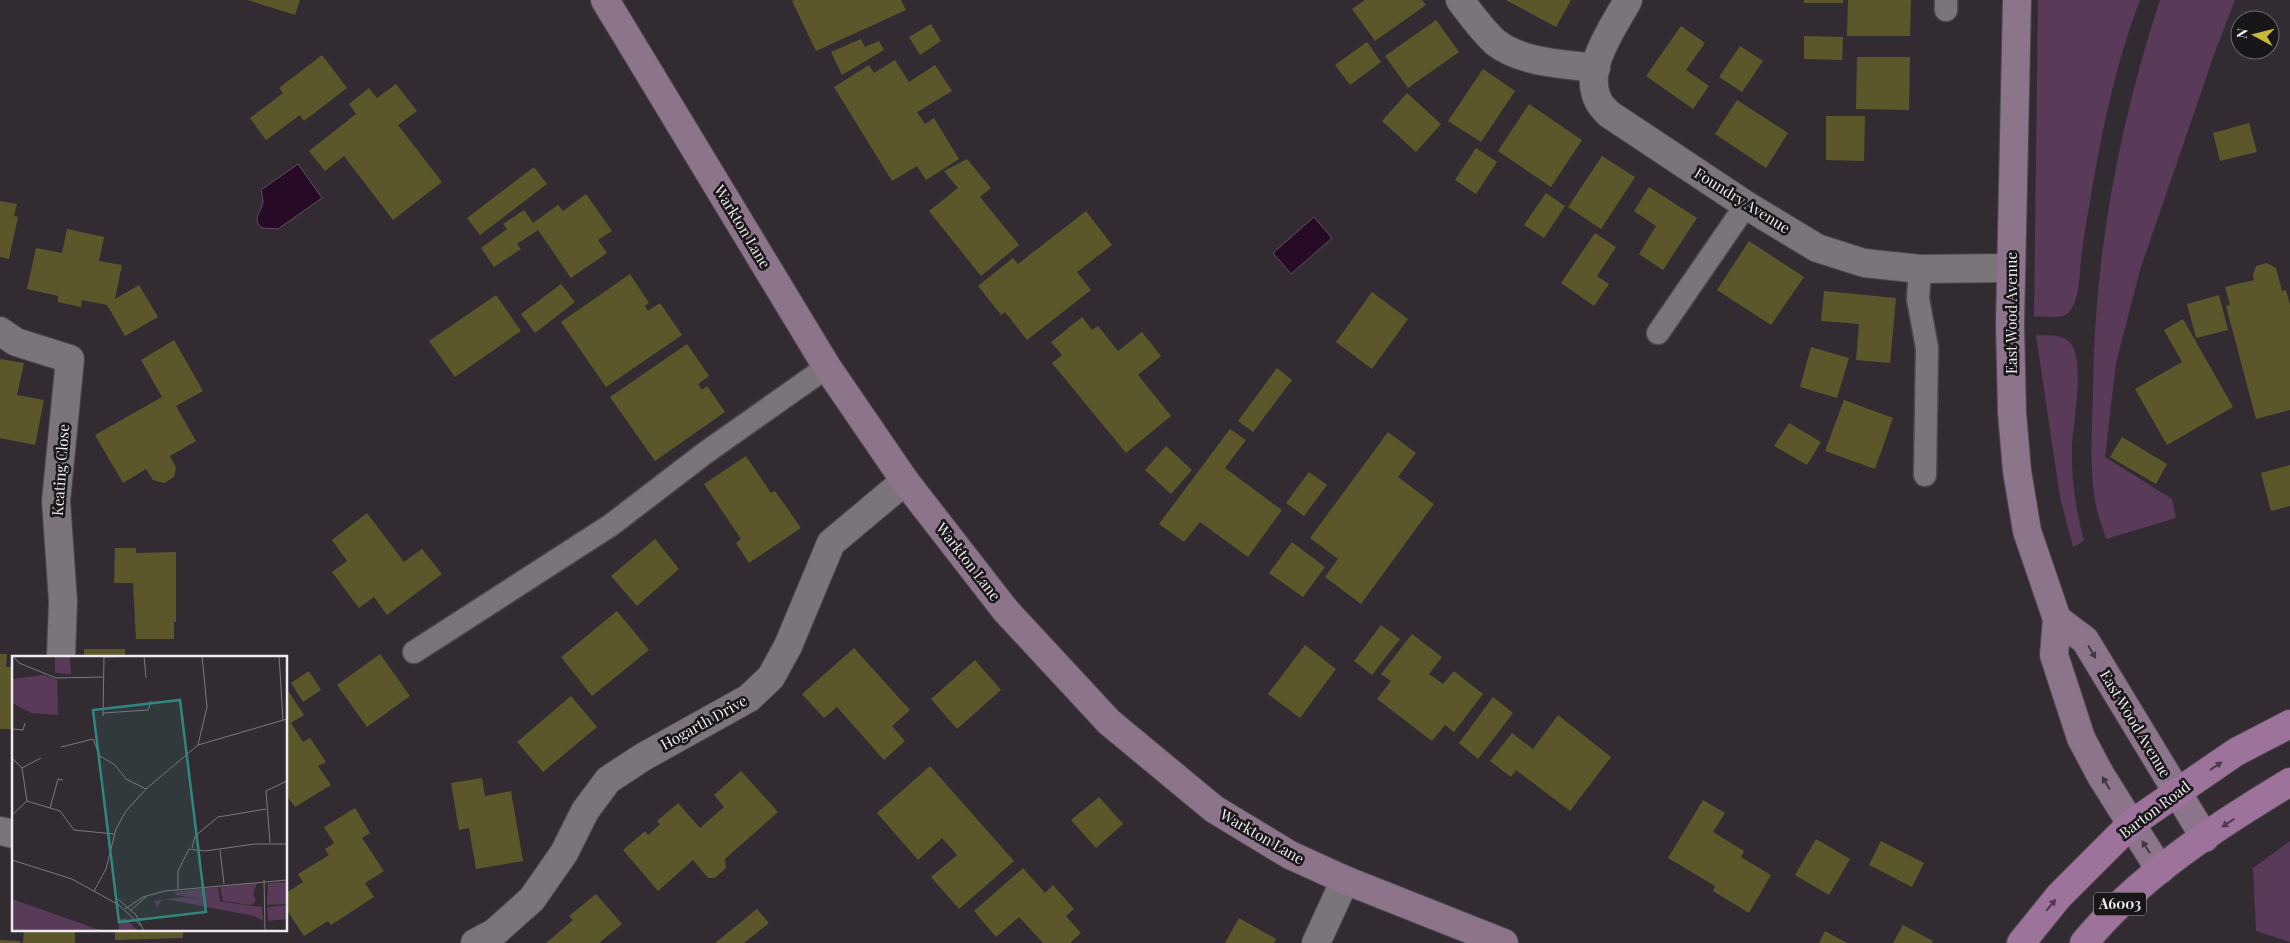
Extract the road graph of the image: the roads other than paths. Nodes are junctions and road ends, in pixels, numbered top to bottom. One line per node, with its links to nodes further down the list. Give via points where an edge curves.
1 (605, 0): 11 (street, Warkton Lane)
2 (1460, 0): 5 (street, via 1496,43 1509,50 1550,62)
3 (1628, 0): 5 (street, Foundry Avenue, via 1607,34)
4 (2018, 0): 7 (street, East Wood Avenue)
5 (1596, 68): 6 (street, Foundry Avenue, via 1598,102 1609,114)
6 (1746, 205): 8 (street, Foundry Avenue, via 1817,248 1864,264); 10 (lane)
7 (2011, 268): 8 (street, Foundry Avenue); 14 (street, East Wood Avenue, via 2012,413 2017,471 2027,531)
8 (1920, 269): 12 (lane, via 1918,299 1927,348)
9 (0, 331): 16 (street, Keating Close, via 16,342 70,360 56,502 63,601)
10 (1658, 333)
11 (827, 367): 13 (street, Warkton Lane); 15 (lane, via 705,453 611,526)
12 (1925, 475)
13 (905, 481): 23 (street, Warkton Lane, via 1006,611 1108,722 1214,809 1290,855); 24 (street, Hogarth Drive, via 831,543 788,646 771,677 749,698 608,780 532,899 494,933)
14 (2057, 619): 19 (street, East Wood Avenue, one-way to 19, via 2086,640); 20 (street, East Wood Avenue, one-way to 14, via 2081,738 2054,655)
15 (414, 652)
16 (61, 656)
17 (2290, 724): 19 (main road, Barton Road, one-way to 17, via 2236,752)
18 (2290, 782): 21 (main road, A6003, one-way to 21)
19 (2176, 792): 20 (main road, Barton Road); 21 (street, East Wood Avenue)
20 (2131, 824): 22 (street, East Wood Avenue, one-way to 20); 27 (main road, Barton Road, one-way to 20, via 2059,896)
21 (2205, 838): 22 (main road, A6003)
22 (2160, 870): 28 (main road, A6003, via 2105,917)
23 (1345, 880): 25 (street); 26 (street, Warkton Lane)
24 (475, 943)
25 (1316, 943)
26 (1504, 943)
27 (2021, 943)
28 (2084, 943)

